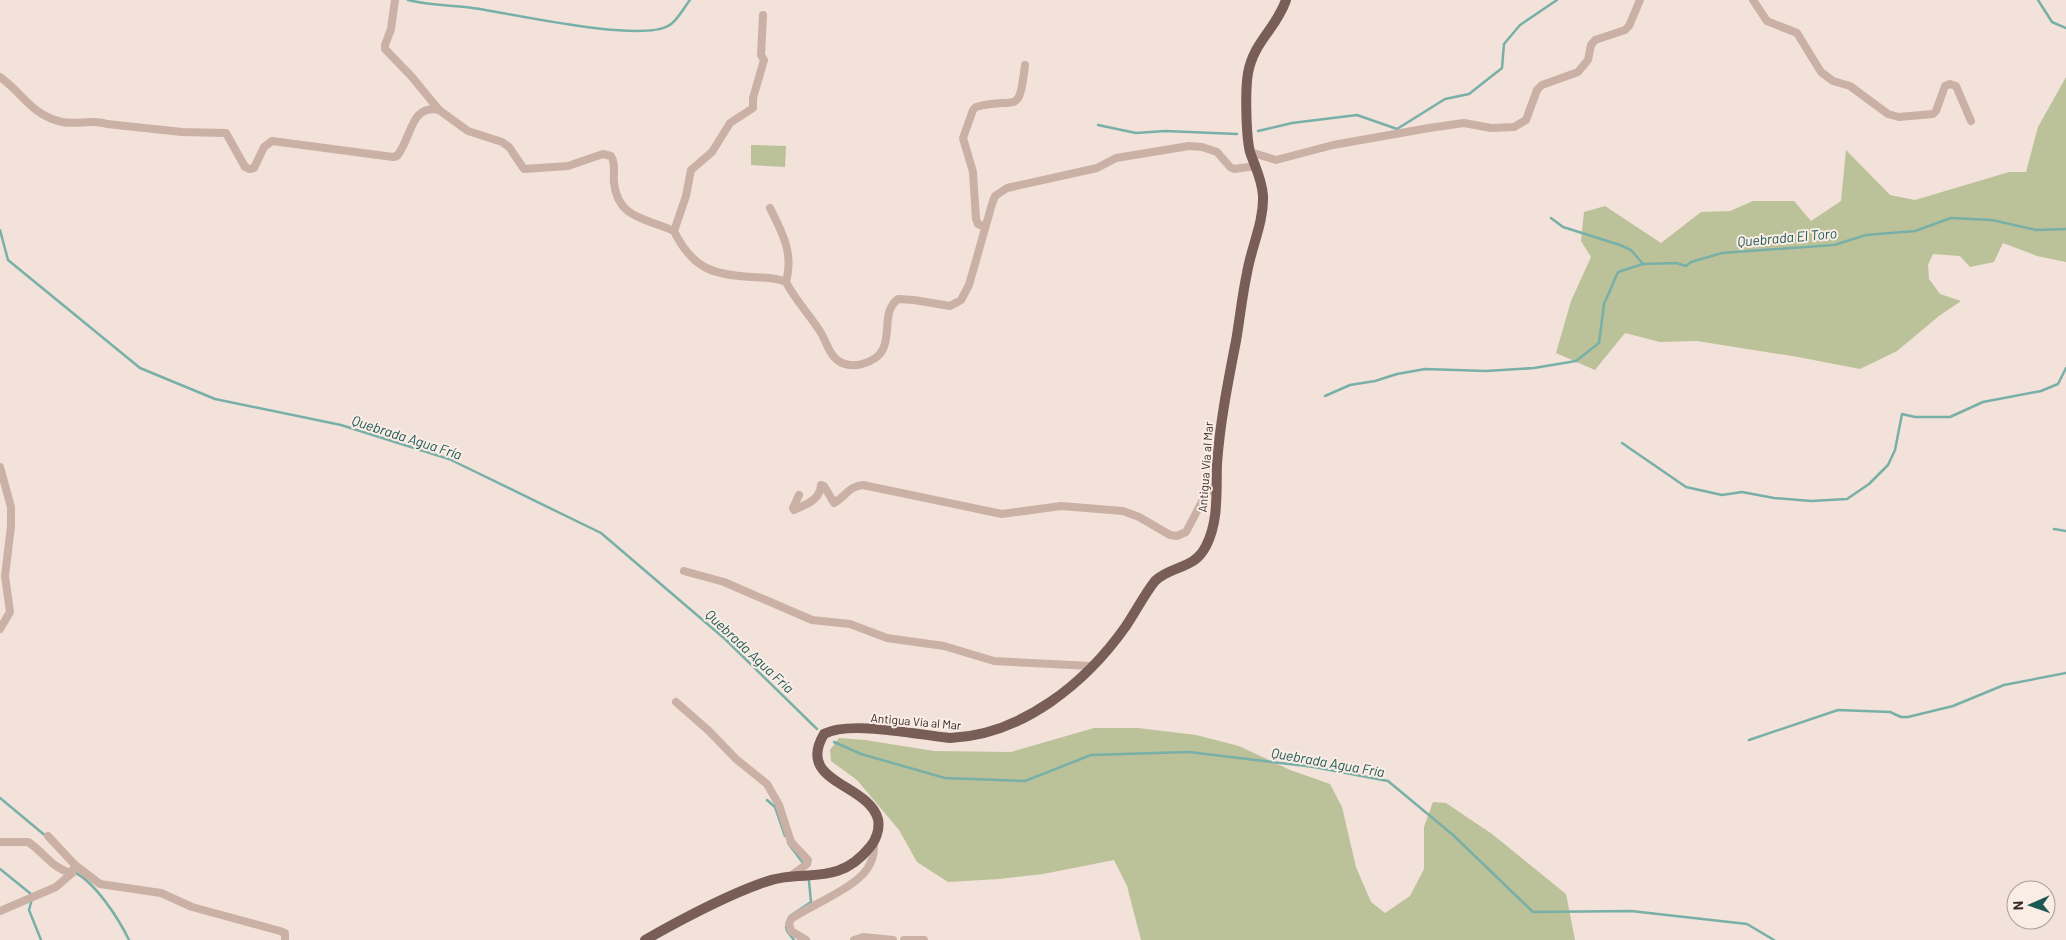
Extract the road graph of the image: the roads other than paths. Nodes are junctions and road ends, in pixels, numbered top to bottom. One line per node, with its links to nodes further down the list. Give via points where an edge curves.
1 (395, 0): 8 (street, via 391,29 384,45)
2 (1286, 0): 10 (main road, Antigua Vía al Mar, via 1276,22 1252,57 1248,76)
3 (1640, 0): 10 (street, via 1629,26 1595,40 1588,60 1578,72 1542,85 1534,95 1526,120 1514,127 1491,128 1464,123 1333,145 1276,160)
4 (1753, 0): 9 (street, via 1767,21 1797,33 1821,72 1833,81 1850,86 1888,114 1899,117 1933,114 1945,86 1950,84 1956,86)
5 (763, 15): 14 (street, via 764,60 753,108 730,123 712,152 691,170)
6 (1025, 65): 13 (street, via 1020,97 1011,103 976,107 963,138 973,172 976,219)
7 (0, 77): 8 (street, via 35,111 62,122 83,124 98,121 182,132 226,133 249,169 254,168 264,147 272,141 398,156 417,116 429,108)
8 (439, 110): 14 (street, via 468,131 502,142 524,169 568,166 603,154 611,156 615,193 622,206 628,213)
9 (1971, 121)
10 (1250, 152): 11 (main road, Antigua Vía al Mar)
11 (1256, 166): 13 (street, via 1234,169 1217,152 1189,146 1116,158 1097,168 1000,191 992,204); 17 (main road, Antigua Vía al Mar, via 1263,205 1247,272 1222,411)
12 (770, 208): 15 (street, via 787,242)
13 (985, 228): 15 (street, via 969,285 961,300 950,306 898,299 888,314 884,349 868,362 846,364 836,359)
14 (674, 231): 15 (street, via 681,247 703,268 737,276 773,277)
15 (786, 282)
16 (0, 467): 20 (street, via 11,507 12,526 5,576 10,612)
17 (1217, 486): 18 (street, via 1206,494 1186,532 1177,536 1122,511 1061,506 1002,514 863,485 855,486 834,503 821,485 818,496 794,510); 21 (main road, Antigua Vía al Mar, via 1213,526 1202,554 1194,562 1155,580 1126,626)
18 (799, 495)
19 (684, 572): 21 (street, via 724,582 812,620 850,624 887,638 944,646 994,661)
20 (0, 629)
21 (1091, 666): 25 (main road, Antigua Vía al Mar, via 1053,702 982,735 950,738 854,728 824,734 817,752 819,763 832,779 872,807 879,823)
22 (676, 702): 28 (street, via 767,784 779,805 791,842 808,860)
23 (48, 836): 26 (street)
24 (0, 842): 27 (street, via 28,842 56,867)
25 (874, 842): 28 (main road, via 841,871); 32 (street, via 870,866 862,875 791,919 791,932)
26 (75, 865): 27 (street); 30 (street, via 100,884 161,893 192,907 280,931 285,933)
27 (72, 873): 29 (street, via 56,887)
28 (789, 877): 31 (main road, via 763,882)
29 (0, 911)
30 (284, 940)
31 (646, 940)
32 (806, 940)
33 (854, 940): 34 (street, via 863,937)
34 (892, 940)
35 (904, 940): 36 (street)
36 (924, 940)

